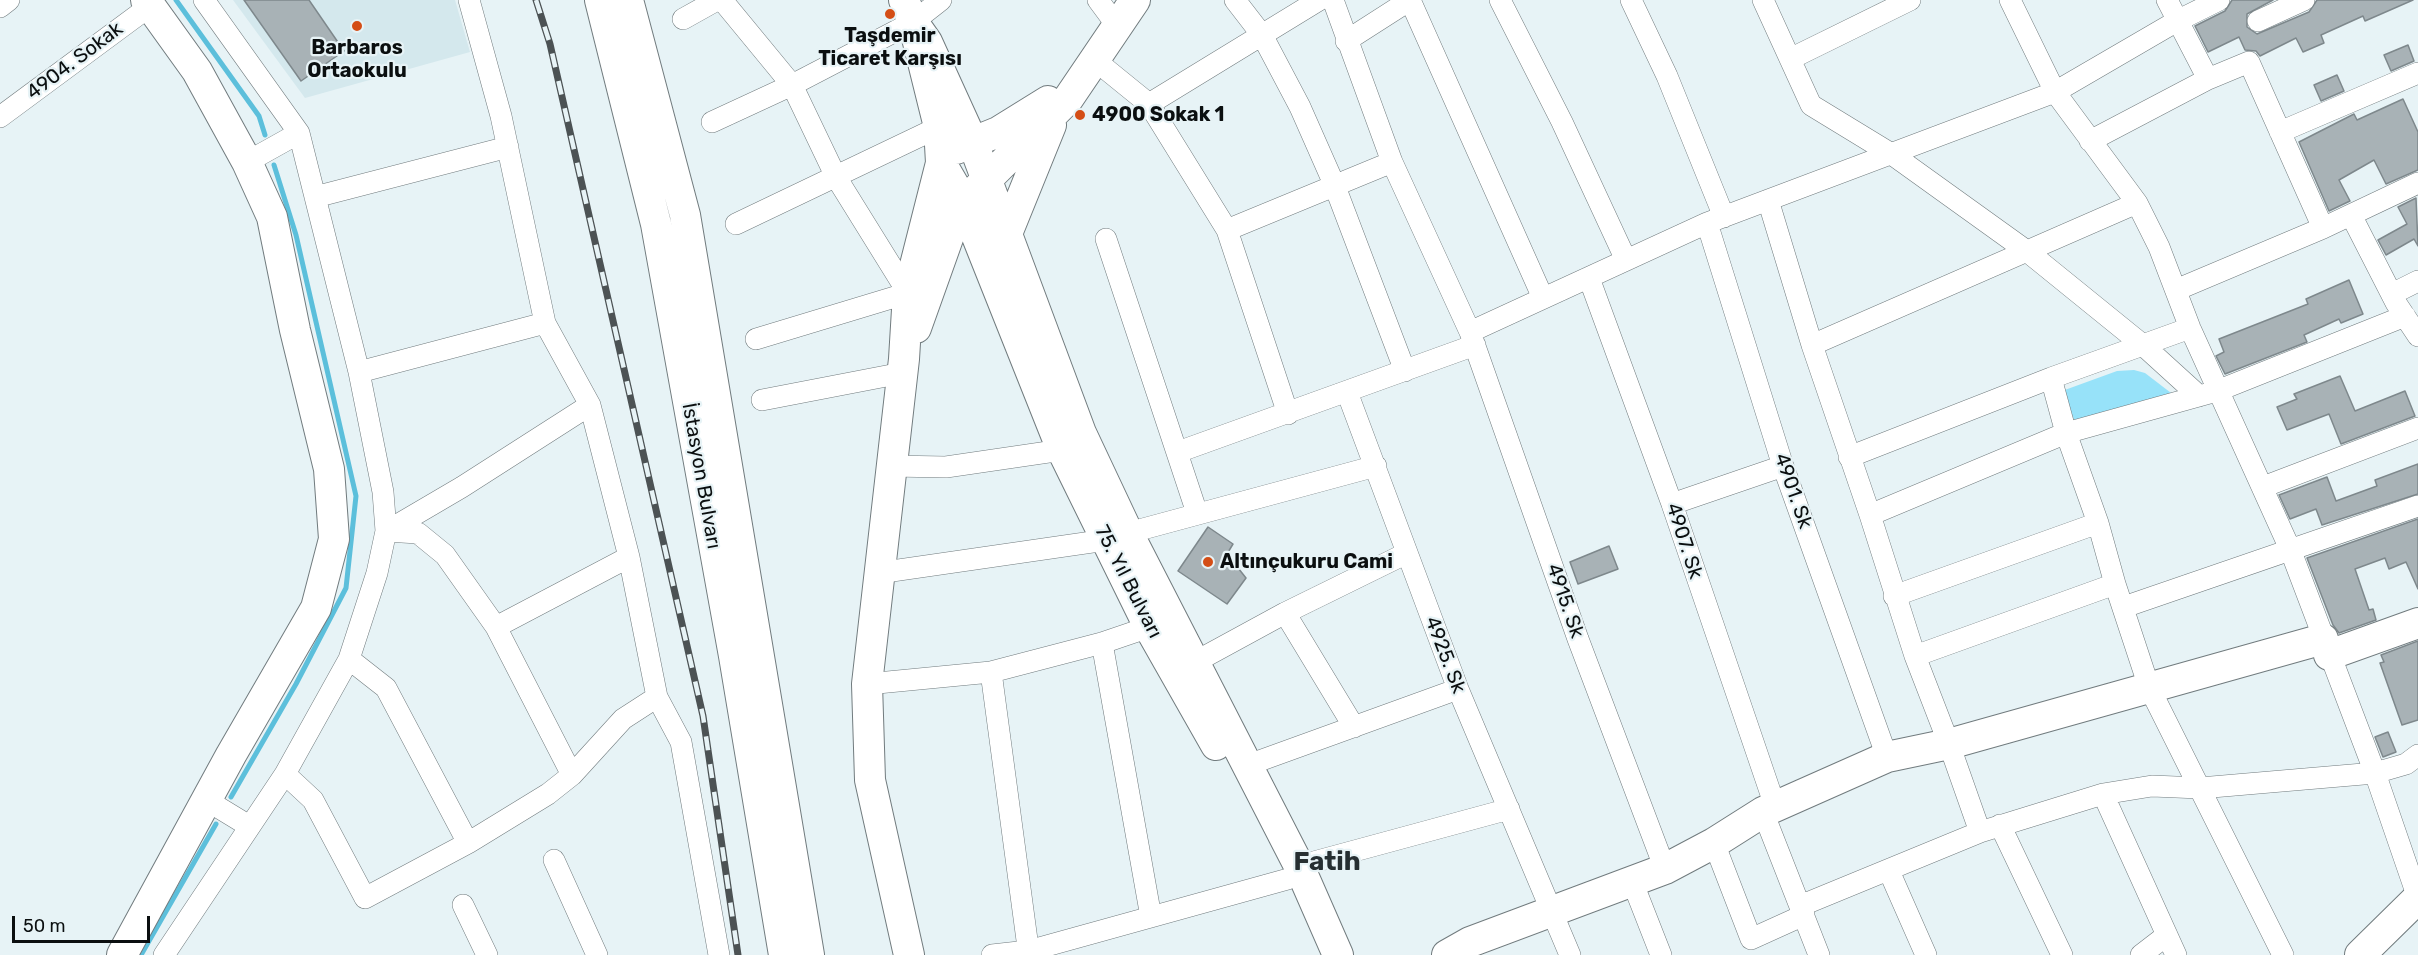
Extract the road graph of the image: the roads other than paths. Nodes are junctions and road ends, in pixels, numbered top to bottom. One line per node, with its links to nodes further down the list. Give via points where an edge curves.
1 (9, 0): 23 (street)
2 (204, 0): 43 (street)
3 (469, 0): 46 (street)
4 (600, 0): 164 (street, İstasyon Bulvarı, via 656,224)
5 (628, 0): 165 (street, İstasyon Bulvarı, via 685,215)
6 (719, 0): 25 (street); 35 (street)
7 (940, 0): 24 (street)
8 (1098, 0): 28 (street)
9 (1135, 0): 28 (street)
10 (1235, 0): 29 (street)
11 (1319, 0): 29 (street)
12 (1333, 0): 30 (street, 4915. Sk)
13 (1410, 0): 30 (street); 73 (street)
14 (1500, 0): 67 (street)
15 (1631, 0): 60 (street, 4901. Sk, via 1667,76)
16 (1763, 0): 31 (street)
17 (1910, 0): 31 (street)
18 (2010, 0): 36 (street)
19 (2167, 0): 26 (street)
20 (2219, 0): 26 (street)
21 (2304, 0): 27 (street)
22 (148, 3): 39 (street, 4904. Sokak); 48 (street, via 197,71)
23 (0, 7)
24 (908, 11): 35 (street); 41 (street); 45 (street, via 927,42)
25 (683, 19)
26 (2177, 21): 34 (street); 36 (street)
27 (2259, 21)
28 (1118, 27): 32 (street)
29 (1262, 35): 37 (street); 54 (street)
30 (1346, 40): 49 (street, 4915. Sk)
31 (1790, 59): 47 (street, via 1811,105)
32 (1090, 68): 37 (street); 38 (street); 45 (street, via 1027,117)
33 (2418, 73): 42 (street)
34 (2208, 80): 42 (street, via 2249,62); 44 (street)
35 (792, 85): 40 (street); 51 (street)
36 (2055, 92): 44 (street); 47 (street)
37 (1149, 104): 63 (street)
38 (1057, 112): 52 (street); 64 (street)
39 (0, 117)
40 (712, 122)
41 (939, 128): 50 (street); 51 (street)
42 (2280, 132): 62 (street)
43 (299, 133): 48 (street); 55 (street)
44 (2090, 141): 58 (street)
45 (973, 143): 50 (street, via 956,148); 52 (street)
46 (508, 147): 55 (street); 75 (street)
47 (1893, 155): 57 (street); 66 (street)
48 (248, 162): 138 (street, via 272,217 329,469 334,539 316,608)
49 (1392, 162): 54 (street); 78 (street, 4915. Sk)
50 (941, 163): 56 (street, 75. Yıl Bulvarı); 71 (street)
51 (836, 177): 61 (street); 71 (street)
52 (986, 179): 56 (street); 64 (street)
53 (2418, 183): 59 (street)
54 (1334, 184): 63 (street); 83 (street)
55 (315, 197): 84 (street)
56 (962, 199): 82 (street); 93 (street, 75. Yıl Bulvarı)
57 (1768, 200): 60 (street); 80 (street)
58 (2137, 203): 66 (street); 70 (street)
59 (2351, 215): 62 (street); 72 (street)
60 (1715, 220): 67 (street); 98 (street, 4901. Sk)
61 (736, 224)
62 (2323, 228): 70 (street)
63 (1227, 230): 90 (street)
64 (1006, 236): 106 (street)
65 (1106, 239): 94 (street)
66 (2028, 252): 80 (street); 81 (street)
67 (1626, 260): 68 (street)
68 (1589, 278): 73 (street); 100 (street, 4907. Sk)
69 (2418, 281): 72 (street)
70 (2176, 290): 76 (street)
71 (908, 293): 79 (street); 82 (street)
72 (2392, 294): 74 (street)
73 (1543, 298): 78 (street)
74 (2405, 316): 77 (street); 87 (street)
75 (545, 323): 84 (street); 89 (street)
76 (2190, 328): 81 (street); 87 (street)
77 (2418, 336)
78 (1473, 338): 83 (street); 147 (street, 4915. Sk, via 1578,639)
79 (756, 339)
80 (1812, 345): 95 (street)
81 (2144, 346): 85 (street); 87 (street)
82 (903, 366): 88 (street); 96 (street)
83 (1405, 371): 86 (street)
84 (359, 372): 105 (street, via 383,492)
85 (2051, 378): 92 (street); 95 (street)
86 (1347, 392): 90 (street); 97 (street, 4925. Sk)
87 (2208, 394): 92 (street); 99 (street)
88 (762, 400)
89 (590, 405): 105 (street); 109 (street)
90 (1288, 414): 94 (street)
91 (2418, 428): 99 (street)
92 (2066, 433): 103 (street); 104 (street)
93 (1062, 450): 96 (street, via 946,467); 106 (street, 75. Yıl Bulvarı)
94 (1178, 452): 102 (street)
95 (1849, 457): 103 (street)
96 (890, 466): 110 (street)
97 (1376, 466): 102 (street); 108 (street, 4925. Sk)
98 (1783, 466): 100 (street); 131 (street, 4901. Sk)
99 (2263, 487): 107 (street)
100 (1672, 504): 140 (street, 4907. Sk)
101 (2418, 506): 107 (street)
102 (1197, 513): 106 (street)
103 (1870, 515): 112 (street)
104 (2098, 523): 111 (street); 112 (street)
105 (386, 531): 116 (street, via 418,533 445,555); 121 (street, via 377,573)
106 (1117, 537): 110 (street); 117 (street, 75. Yıl Bulvarı); 122 (street, 75. Yıl Bulvarı)
107 (2290, 549): 113 (street); 119 (street)
108 (1407, 553): 114 (street); 126 (street, 4925. Sk)
109 (629, 557): 116 (street); 127 (street)
110 (878, 573): 124 (street)
111 (2115, 584): 113 (street); 120 (street)
112 (1894, 596): 120 (street)
113 (2124, 607): 125 (street)
114 (1285, 613): 122 (street); 128 (street)
115 (2418, 623): 119 (street)
116 (496, 627): 135 (street)
117 (1149, 627): 118 (street); 149 (street, 75. Yıl Bulvarı)
118 (1102, 643): 123 (street); 155 (street)
119 (2326, 647): 125 (street); 133 (street)
120 (1914, 656): 129 (street)
121 (349, 659): 134 (street); 144 (street, via 386,688)
122 (1195, 662): 132 (street, 75. Yıl Bulvarı)
123 (991, 672): 124 (street); 158 (street)
124 (867, 684): 166 (street, via 870,780)
125 (2149, 687): 129 (street); 136 (street)
126 (1458, 689): 128 (street); 139 (street, 4925. Sk)
127 (657, 697): 135 (street, via 623,719); 163 (street, via 681,742)
128 (1354, 727): 132 (street)
129 (1949, 744): 131 (street); 143 (street)
130 (2418, 755): 133 (street, via 2406,764)
131 (1887, 757): 140 (street)
132 (1248, 765): 149 (street, 75. Yıl Bulvarı)
133 (2375, 773): 136 (street); 151 (street)
134 (285, 774): 142 (street); 144 (street, via 313,800 364,898)
135 (572, 775): 144 (street)
136 (2200, 788): 137 (street, via 2152,786); 177 (street)
137 (2103, 794): 141 (street); 156 (street)
138 (208, 801): 142 (street); 159 (street)
139 (1509, 808): 149 (street); 154 (street, 4925. Sk)
140 (1769, 809): 145 (street); 153 (street, 4907. Sk)
141 (2000, 825): 143 (street); 174 (street)
142 (249, 826): 160 (street)
143 (1980, 832): 148 (street)
144 (468, 843)
145 (1714, 843): 147 (street); 153 (street, via 1751,939)
146 (554, 860): 162 (street)
147 (1665, 869): 150 (street)
148 (1889, 870): 153 (street); 173 (street)
149 (1294, 872): 155 (street); 168 (street, 75. Yıl Bulvarı); 169 (street, 75. Yıl Bulvarı)
150 (1632, 881): 154 (street); 171 (street)
151 (2418, 898): 178 (street)
152 (463, 905): 161 (street)
153 (1802, 911): 172 (street, 4907. Sk)
154 (1554, 913): 157 (street); 170 (street, 4925. Sk)
155 (1151, 917): 158 (street)
156 (2167, 935): 175 (street); 176 (street)
157 (1464, 951)
158 (1028, 953): 167 (street)
159 (122, 955)
160 (165, 955)
161 (487, 955)
162 (597, 955)
163 (719, 955)
164 (784, 955)
165 (809, 955)
166 (909, 955)
167 (992, 955)
168 (1315, 955)
169 (1338, 955)
170 (1570, 955)
171 (1661, 955)
172 (1819, 955)
173 (1926, 955)
174 (2062, 955)
175 (2141, 955)
176 (2176, 955)
177 (2283, 955)
178 (2360, 955)

